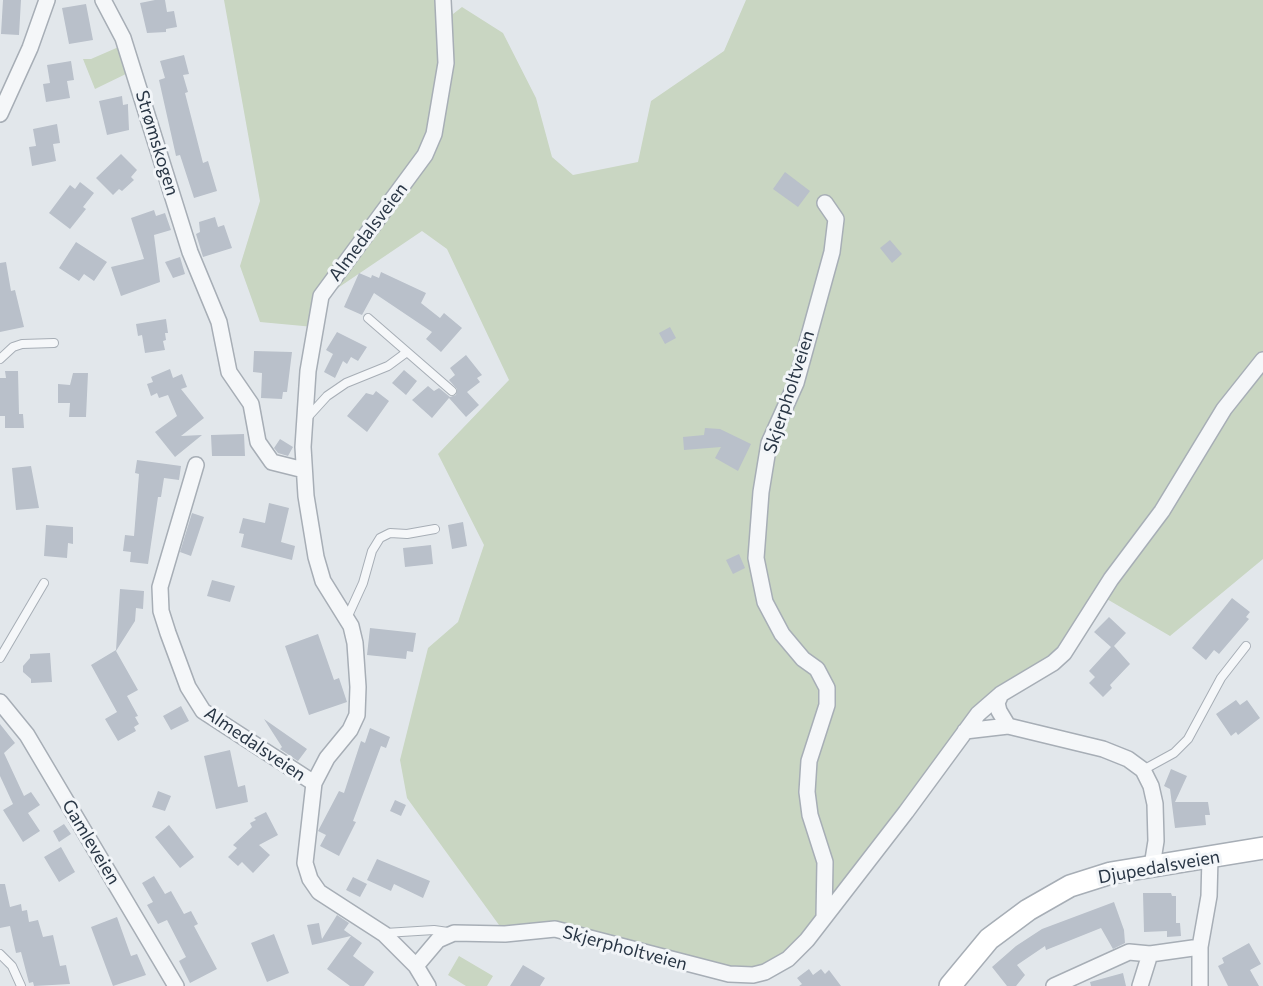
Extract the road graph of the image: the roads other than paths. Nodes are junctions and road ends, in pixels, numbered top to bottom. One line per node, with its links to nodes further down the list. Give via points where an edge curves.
1 (47, 0): 4 (street)
2 (103, 0): 14 (street, Strømskogen, via 123,38 189,252 219,322 229,372 251,404 261,450 272,462)
3 (443, 0): 12 (street, Almedalsveien, via 446,63 434,134 425,155 321,296)
4 (0, 114)
5 (825, 203): 29 (street, Skjerpholtveien, via 836,219 836,233 804,358 769,443 756,558 760,587 770,613 788,643 817,669 827,688 827,705 809,761 807,792 825,862)
6 (368, 318): 8 (lane)
7 (54, 343): 9 (lane, via 21,344)
8 (407, 352): 11 (lane); 12 (lane, via 388,366 335,390)
9 (0, 359)
10 (1263, 360): 20 (street, Skjerpholtveien, via 1224,409 1162,511 1111,579 1064,653)
11 (452, 391)
12 (303, 425): 14 (street, Almedalsveien)
13 (196, 465): 25 (street, Almedalsveien, via 160,587 161,611 188,687 203,711)
14 (304, 470): 17 (street, Almedalsveien, via 319,568)
15 (435, 529): 17 (lane, via 390,533 380,538)
16 (44, 583): 19 (lane)
17 (347, 618): 25 (street, Almedalsveien, via 355,643 357,715)
18 (1246, 646): 24 (lane, via 1221,678 1188,739 1174,753)
19 (0, 658)
20 (1001, 694): 22 (street, via 997,703); 23 (street, Skjerpholtveien)
21 (0, 702): 37 (street, Gamleveien, via 27,735)
22 (1008, 726): 23 (street); 24 (street, via 1104,749)
23 (965, 731): 29 (street, Skjerpholtveien)
24 (1143, 770): 28 (street, via 1155,804)
25 (314, 783): 30 (street, Almedalsveien, via 306,842 309,879 328,900)
26 (1263, 848): 27 (street, Djupedalsveien)
27 (1210, 857): 28 (street, Djupedalsveien); 32 (street, via 1209,896)
28 (1152, 866): 39 (street, Djupedalsveien, via 1090,879 1050,897 989,939)
29 (824, 918): 31 (street, Skjerpholtveien, via 788,959 753,975 712,971 566,930)
30 (384, 933): 31 (lane); 35 (street, Almedalsveien)
31 (454, 933): 35 (street, via 438,940)
32 (1200, 947): 34 (street); 42 (street)
33 (0, 954): 36 (lane, via 12,966)
34 (1150, 954): 40 (street, via 1129,952); 41 (street)
35 (416, 966): 38 (street, Almedalsveien)
36 (21, 986)
37 (176, 986)
38 (428, 986)
39 (950, 986)
40 (1054, 986)
41 (1140, 986)
42 (1200, 986)

